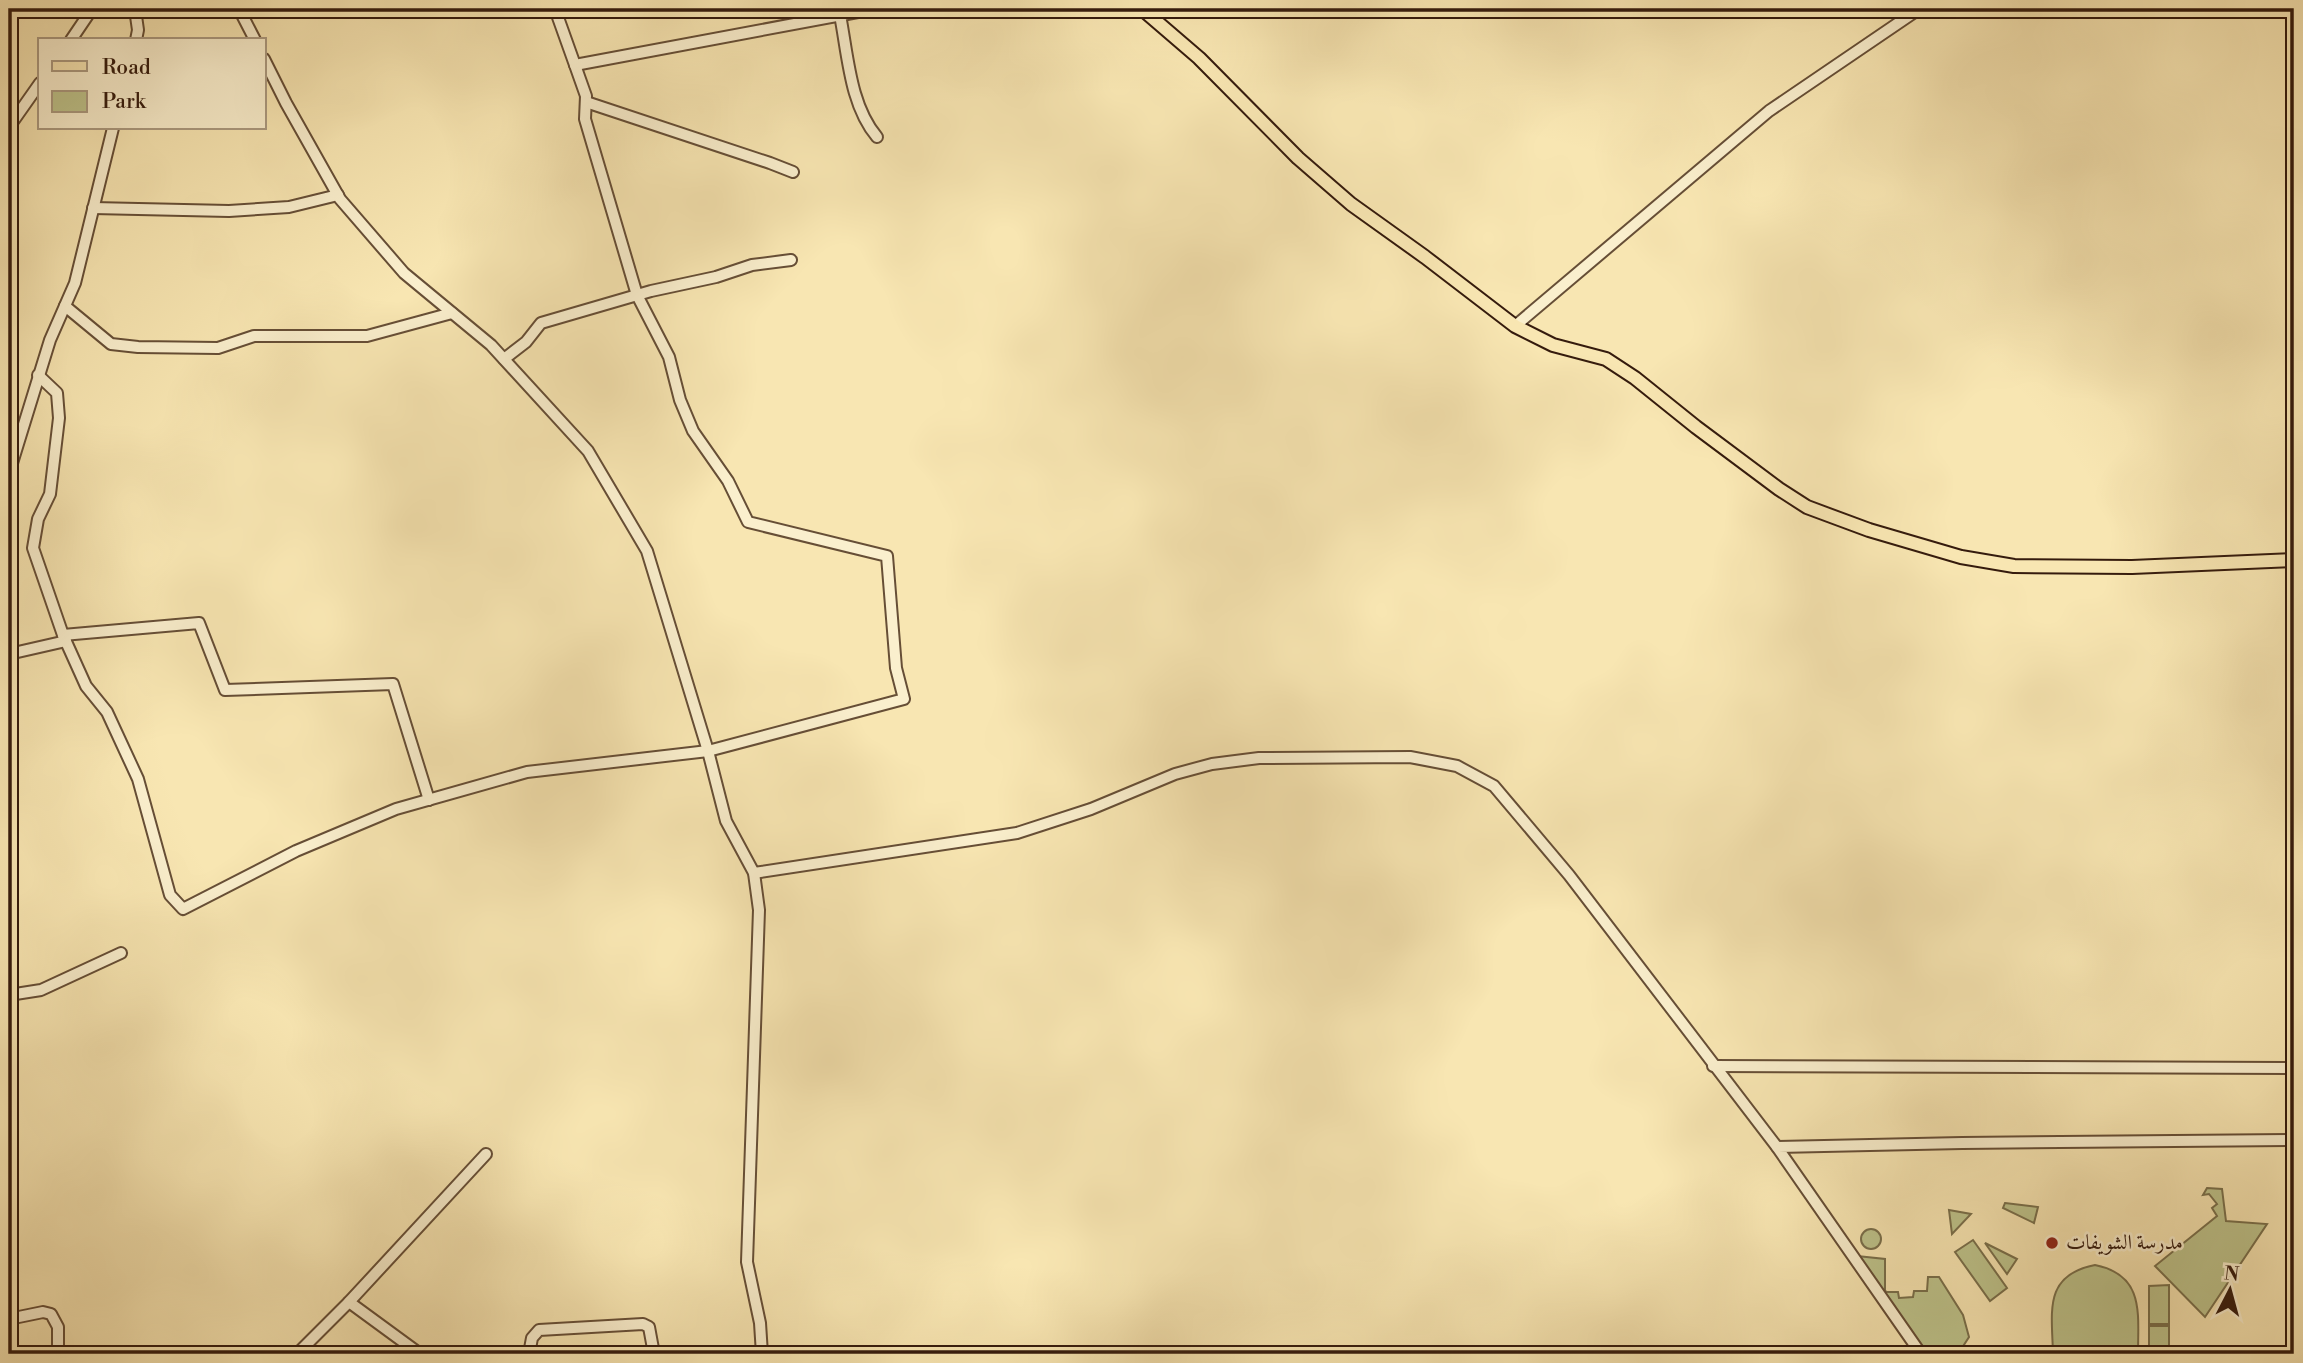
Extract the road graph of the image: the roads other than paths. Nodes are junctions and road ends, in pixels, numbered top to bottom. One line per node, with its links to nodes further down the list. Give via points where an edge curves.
1 (92, 9): 9 (street)
2 (135, 9): 10 (street)
3 (239, 9): 11 (street)
4 (555, 9): 13 (street)
5 (874, 9): 8 (street)
6 (1142, 9): 26 (main road, via 1351,204)
7 (1919, 9): 26 (street, via 1769,111)
8 (841, 15): 13 (street); 18 (street, via 854,89 865,124)
9 (72, 38)
10 (136, 38)
11 (254, 38)
12 (266, 63): 20 (street)
13 (575, 65): 15 (street)
14 (38, 86): 16 (street)
15 (586, 102): 19 (street); 23 (street, via 585,119)
16 (9, 127)
17 (112, 130): 21 (street)
18 (877, 137)
19 (793, 172)
20 (338, 195): 21 (street, via 289,206 229,211); 25 (street, via 404,273)
21 (93, 208): 24 (street)
22 (790, 260): 23 (street, via 752,265)
23 (637, 295): 27 (street, via 541,323); 33 (street, via 669,357 693,431 728,481 748,522 887,556 896,668 904,699)
24 (65, 306): 25 (street, via 111,344 138,347 218,348 254,336 367,336); 28 (street)
25 (452, 313): 27 (street)
26 (1515, 326): 30 (main road, via 1553,345 1606,359 1779,489 1807,507 1869,530 1961,557 2014,566 2132,567)
27 (504, 359): 33 (street, via 588,451 647,551)
28 (38, 375): 29 (street); 31 (street, via 57,393 59,418 50,494 38,519 33,548)
29 (9, 473)
30 (2294, 560)
31 (65, 638): 32 (street); 34 (street, via 199,622 225,690 393,684); 34 (street, via 138,779 170,895 183,909 296,851)
32 (9, 654)
33 (708, 751): 34 (street, via 527,772); 35 (street, via 726,821)
34 (429, 800)
35 (754, 873): 38 (street, via 1017,833 1212,764 1259,758 1410,757 1457,766 1494,786 1569,875); 50 (street, via 759,910 747,1262)
36 (121, 953): 37 (street, via 41,990)
37 (9, 995)
38 (1713, 1066): 39 (street); 41 (street)
39 (2294, 1068)
40 (2294, 1140): 41 (street)
41 (1777, 1147): 51 (street)
42 (486, 1154): 43 (street)
43 (349, 1302): 46 (street); 47 (street)
44 (9, 1319): 45 (street, via 51,1314 58,1326)
45 (58, 1354)
46 (297, 1354)
47 (420, 1354)
48 (529, 1354): 49 (street, via 539,1330 643,1324 649,1327)
49 (654, 1354)
50 (762, 1354)
51 (1921, 1354)

